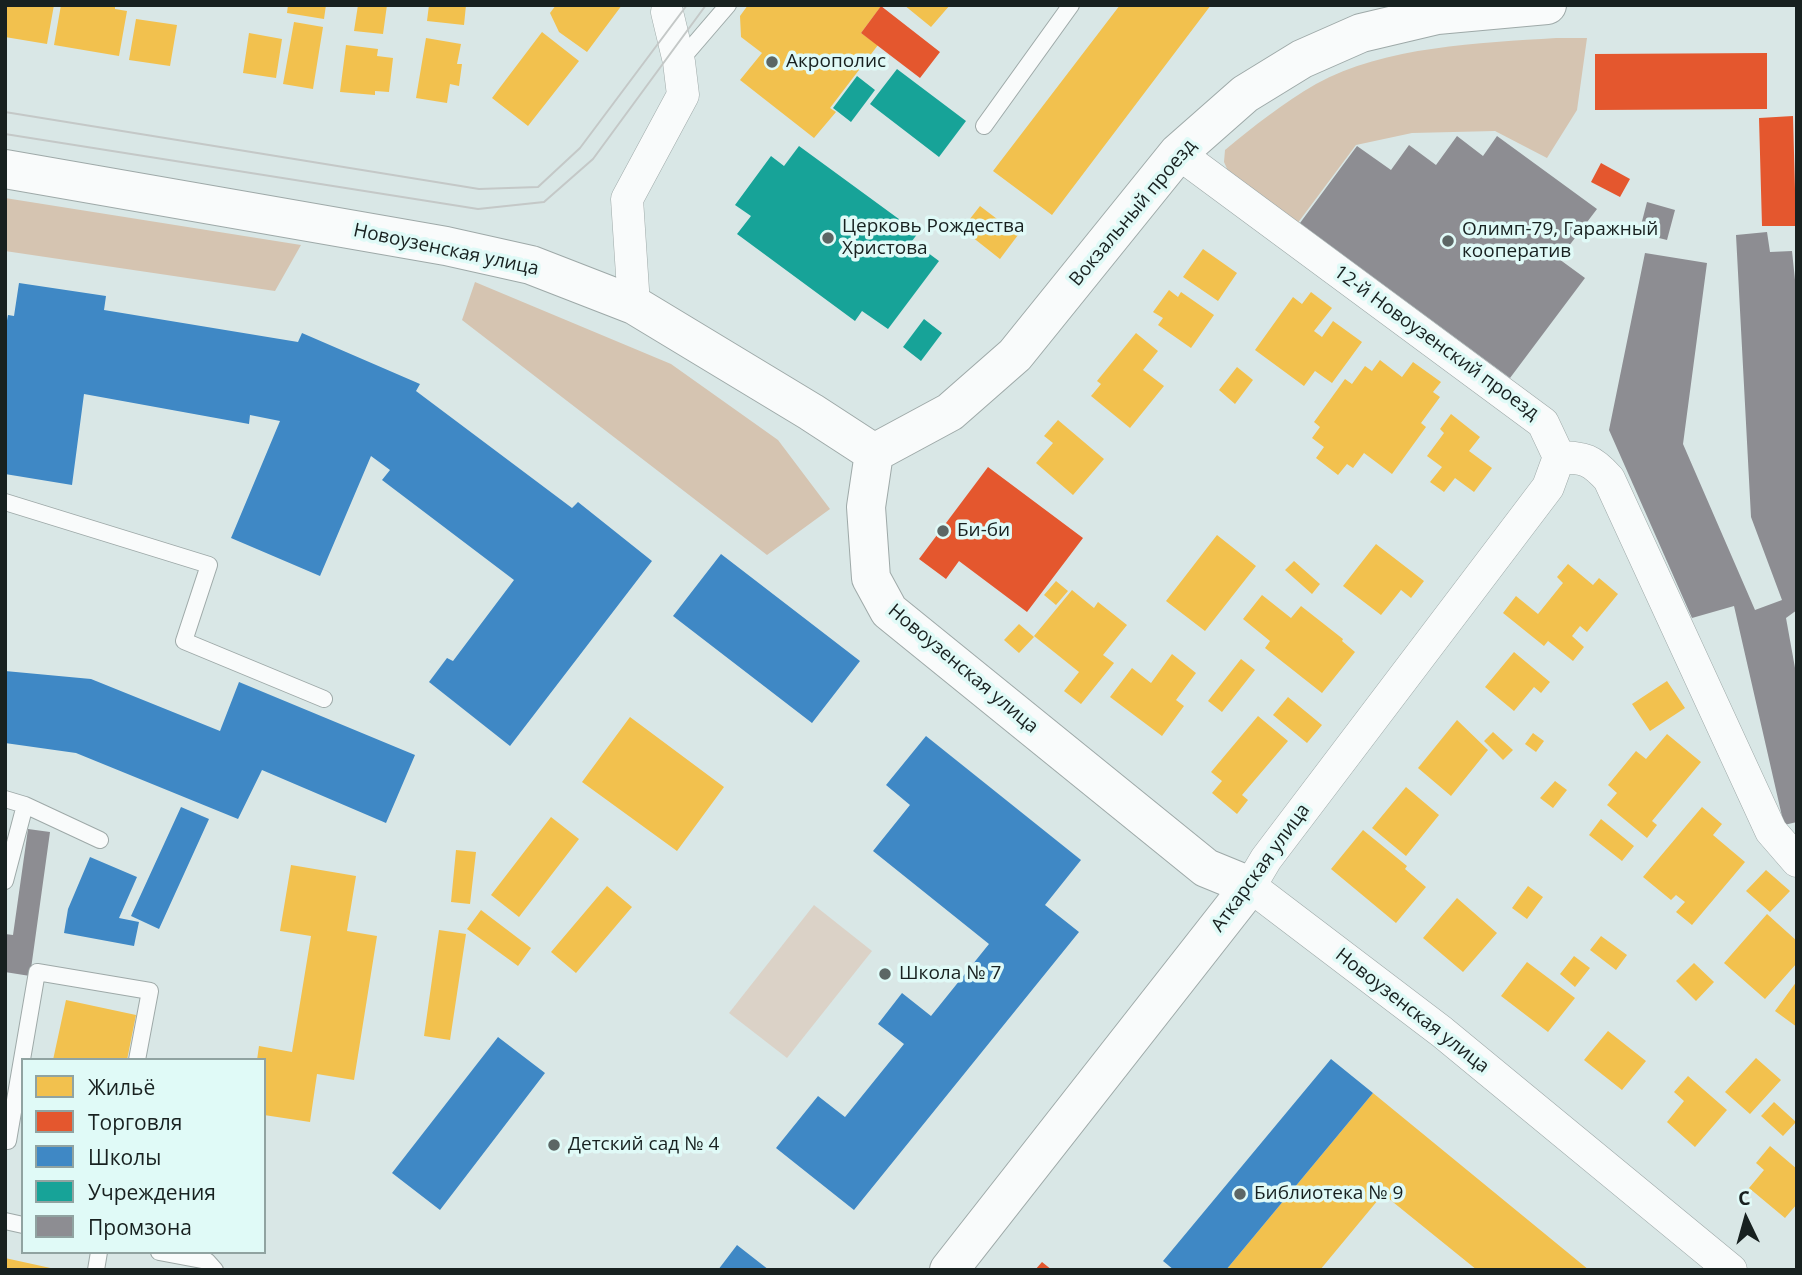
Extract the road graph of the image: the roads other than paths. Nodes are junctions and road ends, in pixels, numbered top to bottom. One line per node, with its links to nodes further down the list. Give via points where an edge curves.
1 (727, 5): 5 (lane)
2 (1071, 5): 6 (lane)
3 (1547, 5): 7 (main road, Вокзальный проезд, via 1437,15 1361,33 1302,59 1245,94)
4 (666, 8): 5 (street)
5 (679, 62): 9 (street, via 683,95 627,199)
6 (984, 126)
7 (1178, 153): 10 (main road, Вокзальный проезд, via 1015,355 950,412); 11 (street, 12-й Новоузенский проезд, via 1543,423)
8 (5, 169): 9 (main road, Новоузенская улица, via 446,246 531,265)
9 (634, 305): 10 (main road, Новоузенская улица)
10 (874, 453): 19 (main road, Новоузенская улица, via 866,507 871,578 889,611 1206,868)
11 (1559, 457): 17 (street, via 1584,457 1609,479 1771,831); 19 (street, Аткарская улица, via 1548,487)
12 (5, 502): 13 (lane, via 209,565 184,641)
13 (324, 699)
14 (5, 799): 15 (lane)
15 (25, 805): 16 (lane); 18 (lane)
16 (100, 840)
17 (1797, 861)
18 (5, 881)
19 (1250, 886): 25 (street, Новоузенская улица, via 1442,1032); 27 (main road, Аткарская улица)
20 (22, 1058): 21 (lane, via 37,972 150,991)
21 (137, 1058)
22 (21, 1065): 23 (lane)
23 (8, 1141)
24 (170, 1254): 26 (lane, via 207,1261)
25 (1730, 1268)
26 (215, 1270)
27 (949, 1270)

